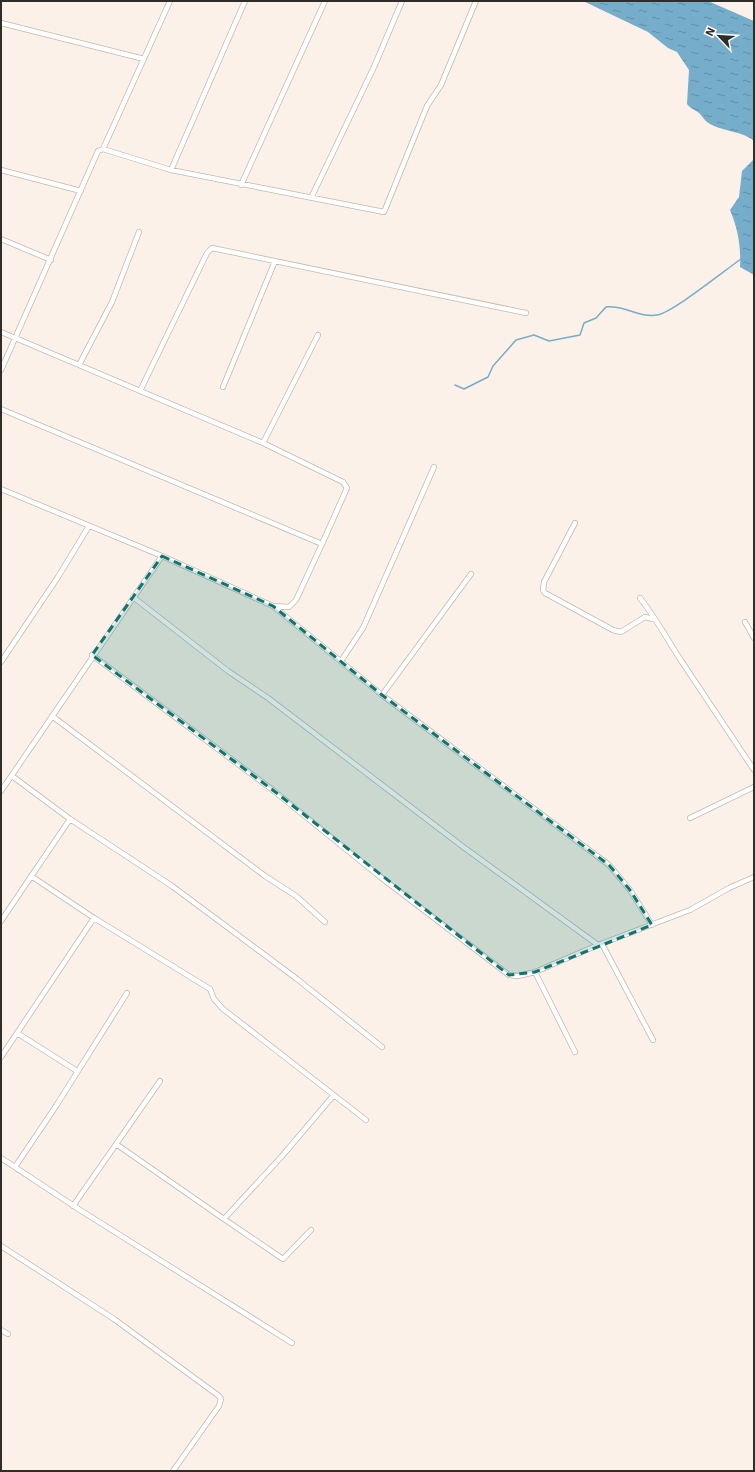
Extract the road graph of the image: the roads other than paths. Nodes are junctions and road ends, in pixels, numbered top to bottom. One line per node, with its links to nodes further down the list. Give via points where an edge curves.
1 (170, 1): 7 (street)
2 (244, 1): 10 (street)
3 (325, 1): 11 (street)
4 (402, 1): 13 (street, via 374,67)
5 (476, 1): 13 (street, via 441,85 427,106 384,212)
6 (1, 23): 7 (street)
7 (144, 59): 8 (street)
8 (103, 149): 10 (street); 12 (street, via 98,152)
9 (1, 170): 12 (street)
10 (171, 170): 11 (street)
11 (241, 184): 13 (street)
12 (81, 191): 16 (street)
13 (311, 198)
14 (139, 232): 22 (street, via 112,302)
15 (1, 239): 16 (street)
16 (52, 260): 21 (street)
17 (275, 261): 18 (street); 24 (street); 25 (street, via 212,248 209,250)
18 (526, 313)
19 (1, 332): 21 (street)
20 (318, 335): 27 (street)
21 (15, 338): 22 (street); 23 (street)
22 (79, 365): 25 (street)
23 (1, 370)
24 (223, 387)
25 (140, 391): 27 (street)
26 (1, 409): 32 (street)
27 (263, 443): 32 (street, via 343,482 347,488)
28 (434, 467): 42 (street, via 363,628)
29 (1, 489): 31 (street)
30 (575, 523): 38 (street, via 544,582 545,593 621,632 645,618)
31 (89, 526): 33 (street); 43 (street)
32 (322, 544): 37 (street, via 296,600 290,607)
33 (162, 556): 35 (street); 37 (street)
34 (471, 574): 44 (street)
35 (133, 597): 41 (street); 58 (street, via 206,655 268,698 462,846)
36 (640, 598): 38 (street)
37 (273, 606): 42 (street)
38 (654, 619): 46 (street)
39 (745, 622): 40 (street)
40 (754, 638)
41 (92, 656): 45 (street); 59 (street, via 274,791 379,876 509,975 518,976)
42 (341, 660): 44 (street)
43 (1, 662)
44 (382, 695): 57 (street, via 609,865 630,890)
45 (52, 716): 47 (street); 56 (street, via 246,862 296,896)
46 (754, 770)
47 (12, 776): 49 (street); 51 (street)
48 (754, 787): 50 (street)
49 (1, 792)
50 (690, 818)
51 (70, 819): 52 (street); 63 (street, via 172,886 297,979)
52 (31, 876): 54 (street); 55 (street)
53 (754, 877): 57 (street, via 690,910)
54 (94, 918): 61 (street); 68 (street, via 210,989 214,999 223,1009)
55 (1, 921)
56 (325, 922)
57 (652, 925): 58 (street)
58 (600, 944): 59 (street); 62 (street)
59 (535, 972): 64 (street)
60 (127, 993): 66 (street)
61 (17, 1033): 65 (street); 66 (street)
62 (653, 1040)
63 (382, 1047)
64 (575, 1052)
65 (1, 1057)
66 (77, 1071): 72 (street)
67 (160, 1080): 70 (street)
68 (333, 1096): 69 (street); 74 (street)
69 (366, 1120)
70 (116, 1144): 73 (street); 74 (street)
71 (1, 1158): 72 (street)
72 (15, 1166): 73 (street)
73 (74, 1206): 79 (street)
74 (224, 1219): 75 (street, via 283,1259)
75 (311, 1230)
76 (1, 1246): 80 (street, via 114,1319 219,1396 219,1406)
77 (1, 1330): 78 (street)
78 (8, 1334)
79 (292, 1343)
80 (173, 1471)

